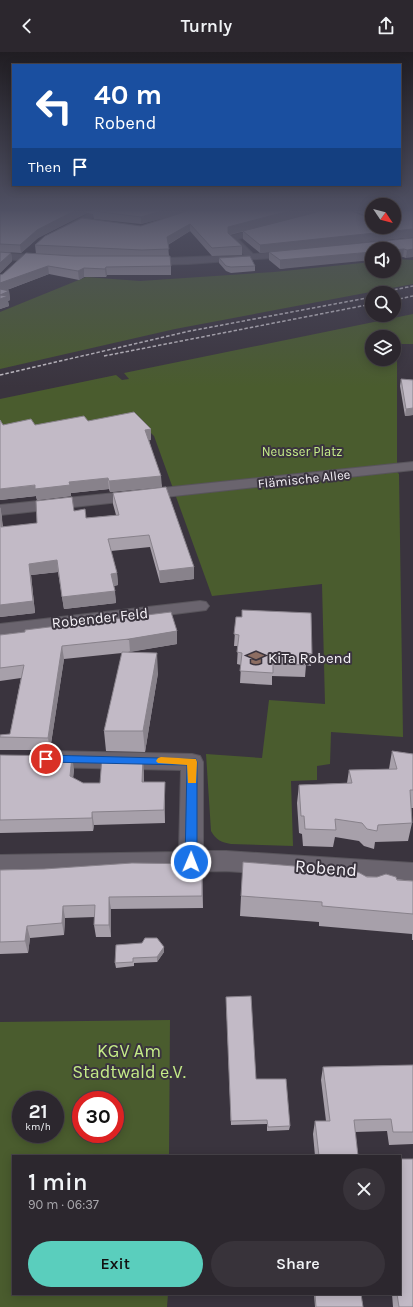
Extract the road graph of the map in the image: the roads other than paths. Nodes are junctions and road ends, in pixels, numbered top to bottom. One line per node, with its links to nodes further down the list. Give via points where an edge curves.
1 (413, 466): 2 (street, Flämische Allee)
2 (0, 510)
3 (200, 606): 4 (street, Robender Feld)
4 (0, 630)
5 (24, 758): 6 (street, via 192,762)
6 (191, 862): 7 (street, Robend); 8 (street, Robend, via 243,862)
7 (0, 865)
8 (413, 873)

